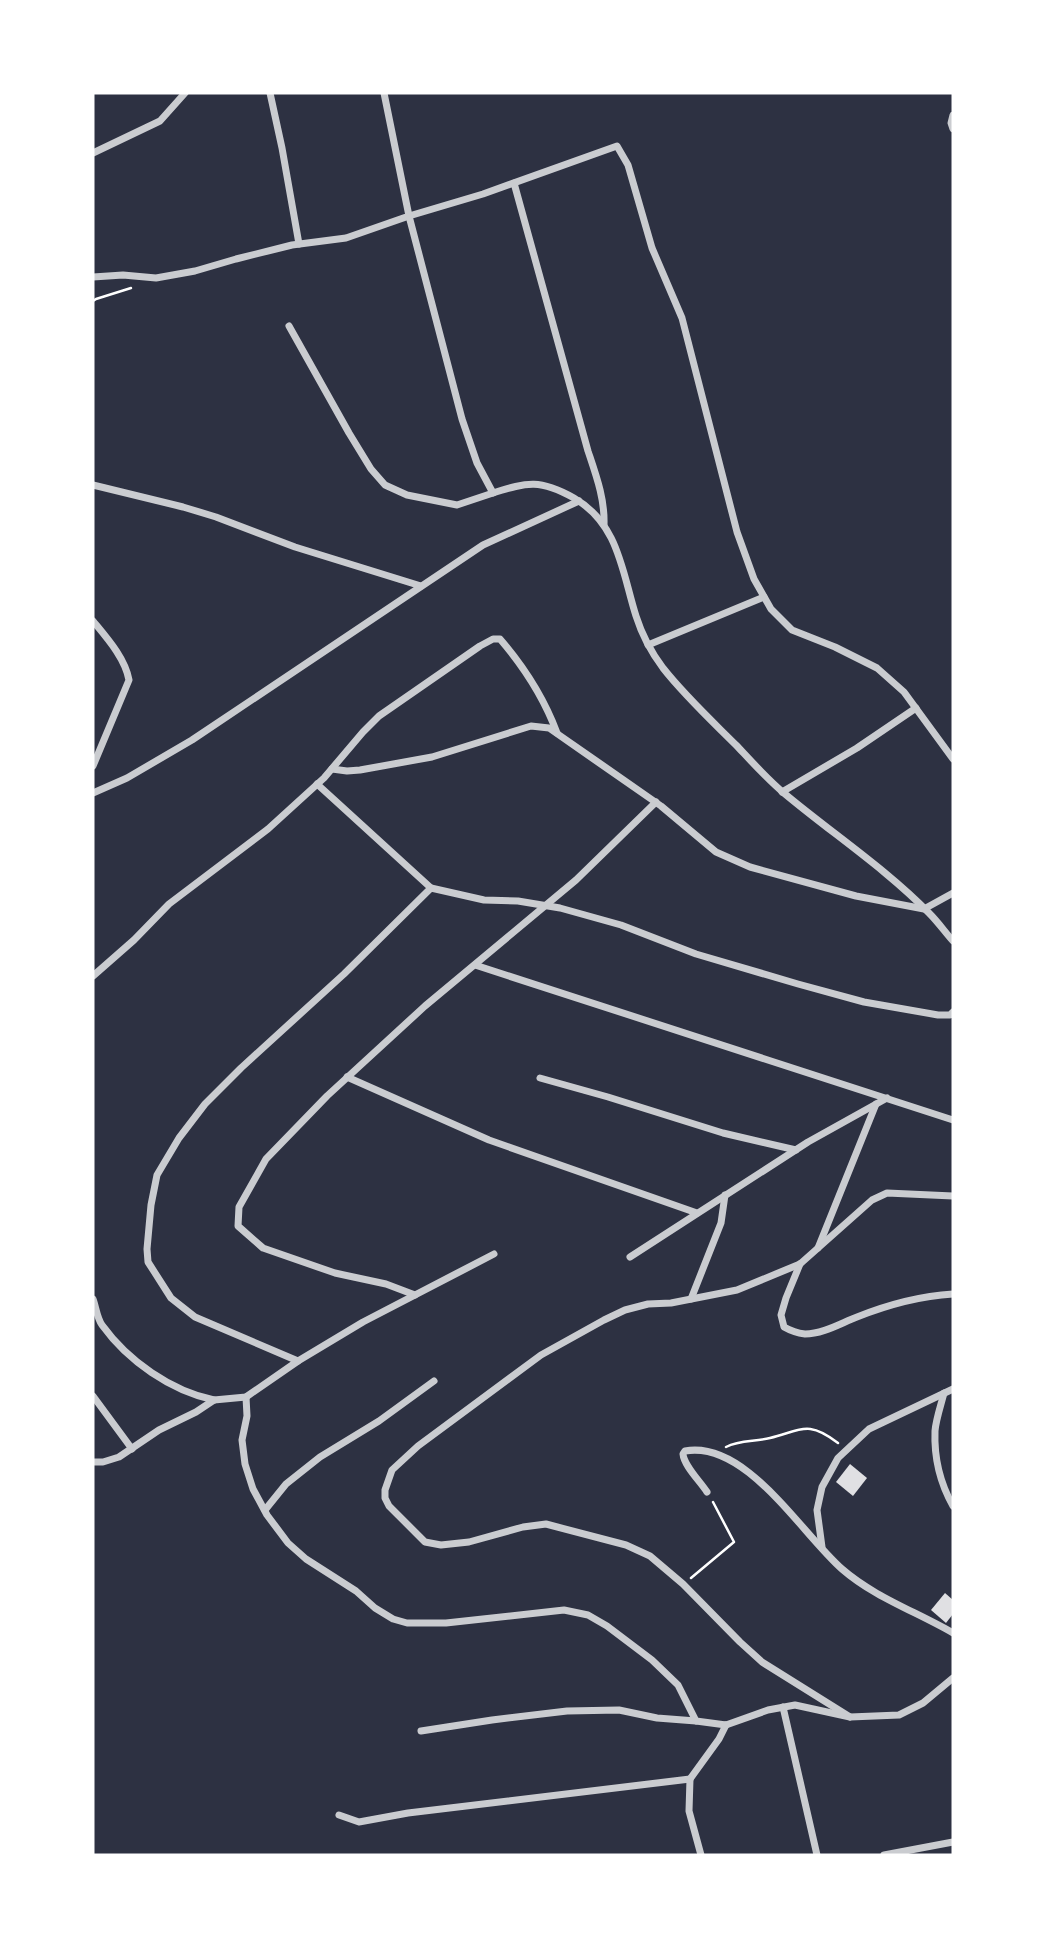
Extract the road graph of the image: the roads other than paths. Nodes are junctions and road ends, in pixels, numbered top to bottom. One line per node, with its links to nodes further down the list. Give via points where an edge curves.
1 (185, 93): 6 (street, via 160,121)
2 (270, 93): 9 (street)
3 (384, 93): 8 (street)
4 (953, 116): 5 (street)
5 (953, 130)
6 (93, 153)
7 (514, 183): 8 (street); 15 (street, via 600,488); 17 (street, via 617,146 628,165 652,248 682,318 737,532)
8 (409, 216): 9 (street, via 346,238); 13 (street, via 462,419)
9 (299, 244): 10 (street, via 156,278)
10 (93, 277)
11 (289, 326): 13 (street, via 349,433 385,485 407,495 457,505)
12 (93, 485): 16 (street, via 216,517)
13 (493, 493): 14 (street, via 522,484 542,485)
14 (579, 501): 15 (street); 16 (street, via 483,545)
15 (604, 525): 19 (street, via 617,549)
16 (421, 586): 27 (street, via 192,740)
17 (764, 597): 19 (street); 20 (street, via 792,630 877,668)
18 (93, 621): 23 (street, via 110,641 129,680)
19 (648, 645): 26 (street, via 664,669)
20 (916, 708): 22 (street); 26 (street)
21 (557, 734): 24 (street, via 531,726 432,757 360,770); 24 (street, via 525,671 500,639 493,639 379,716); 28 (street)
22 (953, 759)
23 (93, 766)
24 (332, 769): 25 (street)
25 (317, 784): 29 (street); 35 (street, via 268,829 169,904)
26 (782, 792): 32 (street)
27 (93, 793)
28 (656, 802): 31 (street); 32 (street, via 716,852 750,867)
29 (431, 888): 31 (street, via 484,900); 54 (street, via 205,1104 158,1175 151,1205 148,1262 171,1298 195,1317)
30 (953, 893): 32 (street)
31 (546, 906): 34 (street); 36 (street, via 864,1002 938,1015)
32 (924, 909): 33 (street)
33 (953, 941)
34 (475, 965): 37 (street); 39 (street)
35 (94, 973)
36 (953, 1012)
37 (347, 1077): 45 (street, via 489,1140); 50 (street, via 266,1159 239,1208 238,1226 263,1248)
38 (540, 1078): 42 (street)
39 (888, 1098): 40 (street); 41 (street)
40 (877, 1103): 42 (street); 46 (street)
41 (953, 1120)
42 (796, 1150): 43 (street)
43 (725, 1195): 45 (street); 53 (street, via 721,1223)
44 (953, 1196): 46 (street, via 887,1193 872,1200)
45 (697, 1213): 48 (street)
46 (817, 1250): 49 (street)
47 (494, 1254): 50 (street)
48 (630, 1257)
49 (800, 1264): 51 (street, via 781,1315 784,1327 793,1332 806,1334 903,1303); 53 (street, via 737,1290)
50 (415, 1294): 54 (street)
51 (953, 1294)
52 (93, 1299): 60 (street, via 101,1323 126,1351 161,1379)
53 (691, 1299): 70 (street, via 625,1310 541,1354 418,1446 392,1470 385,1498 425,1542 469,1542 546,1524 650,1556 762,1662)
54 (299, 1361): 59 (street)
55 (434, 1381): 65 (street, via 320,1457 286,1484)
56 (953, 1389): 57 (street)
57 (944, 1393): 64 (street, via 935,1430 937,1466); 66 (street, via 869,1429 838,1458 822,1487 817,1510)
58 (93, 1396): 61 (street)
59 (246, 1397): 60 (street); 65 (street, via 245,1464)
60 (214, 1400): 61 (street)
61 (132, 1449): 62 (street)
62 (93, 1462)
63 (707, 1492): 66 (street, via 684,1463 685,1451 709,1450 756,1477)
64 (953, 1506)
65 (265, 1510): 71 (street, via 295,1551 393,1619 446,1623 564,1610 588,1615 652,1660 678,1685)
66 (822, 1548): 67 (street, via 864,1585)
67 (953, 1633)
68 (953, 1678): 70 (street, via 923,1703 899,1715)
69 (783, 1707): 70 (street, via 795,1705); 72 (street); 78 (street)
70 (850, 1717)
71 (696, 1721): 72 (street); 73 (street, via 619,1710 567,1711)
72 (726, 1725): 74 (street)
73 (421, 1731)
74 (690, 1779): 75 (street, via 359,1822); 77 (street, via 689,1811)
75 (340, 1815)
76 (953, 1842): 79 (street)
77 (701, 1855)
78 (817, 1855)
79 (884, 1855)

